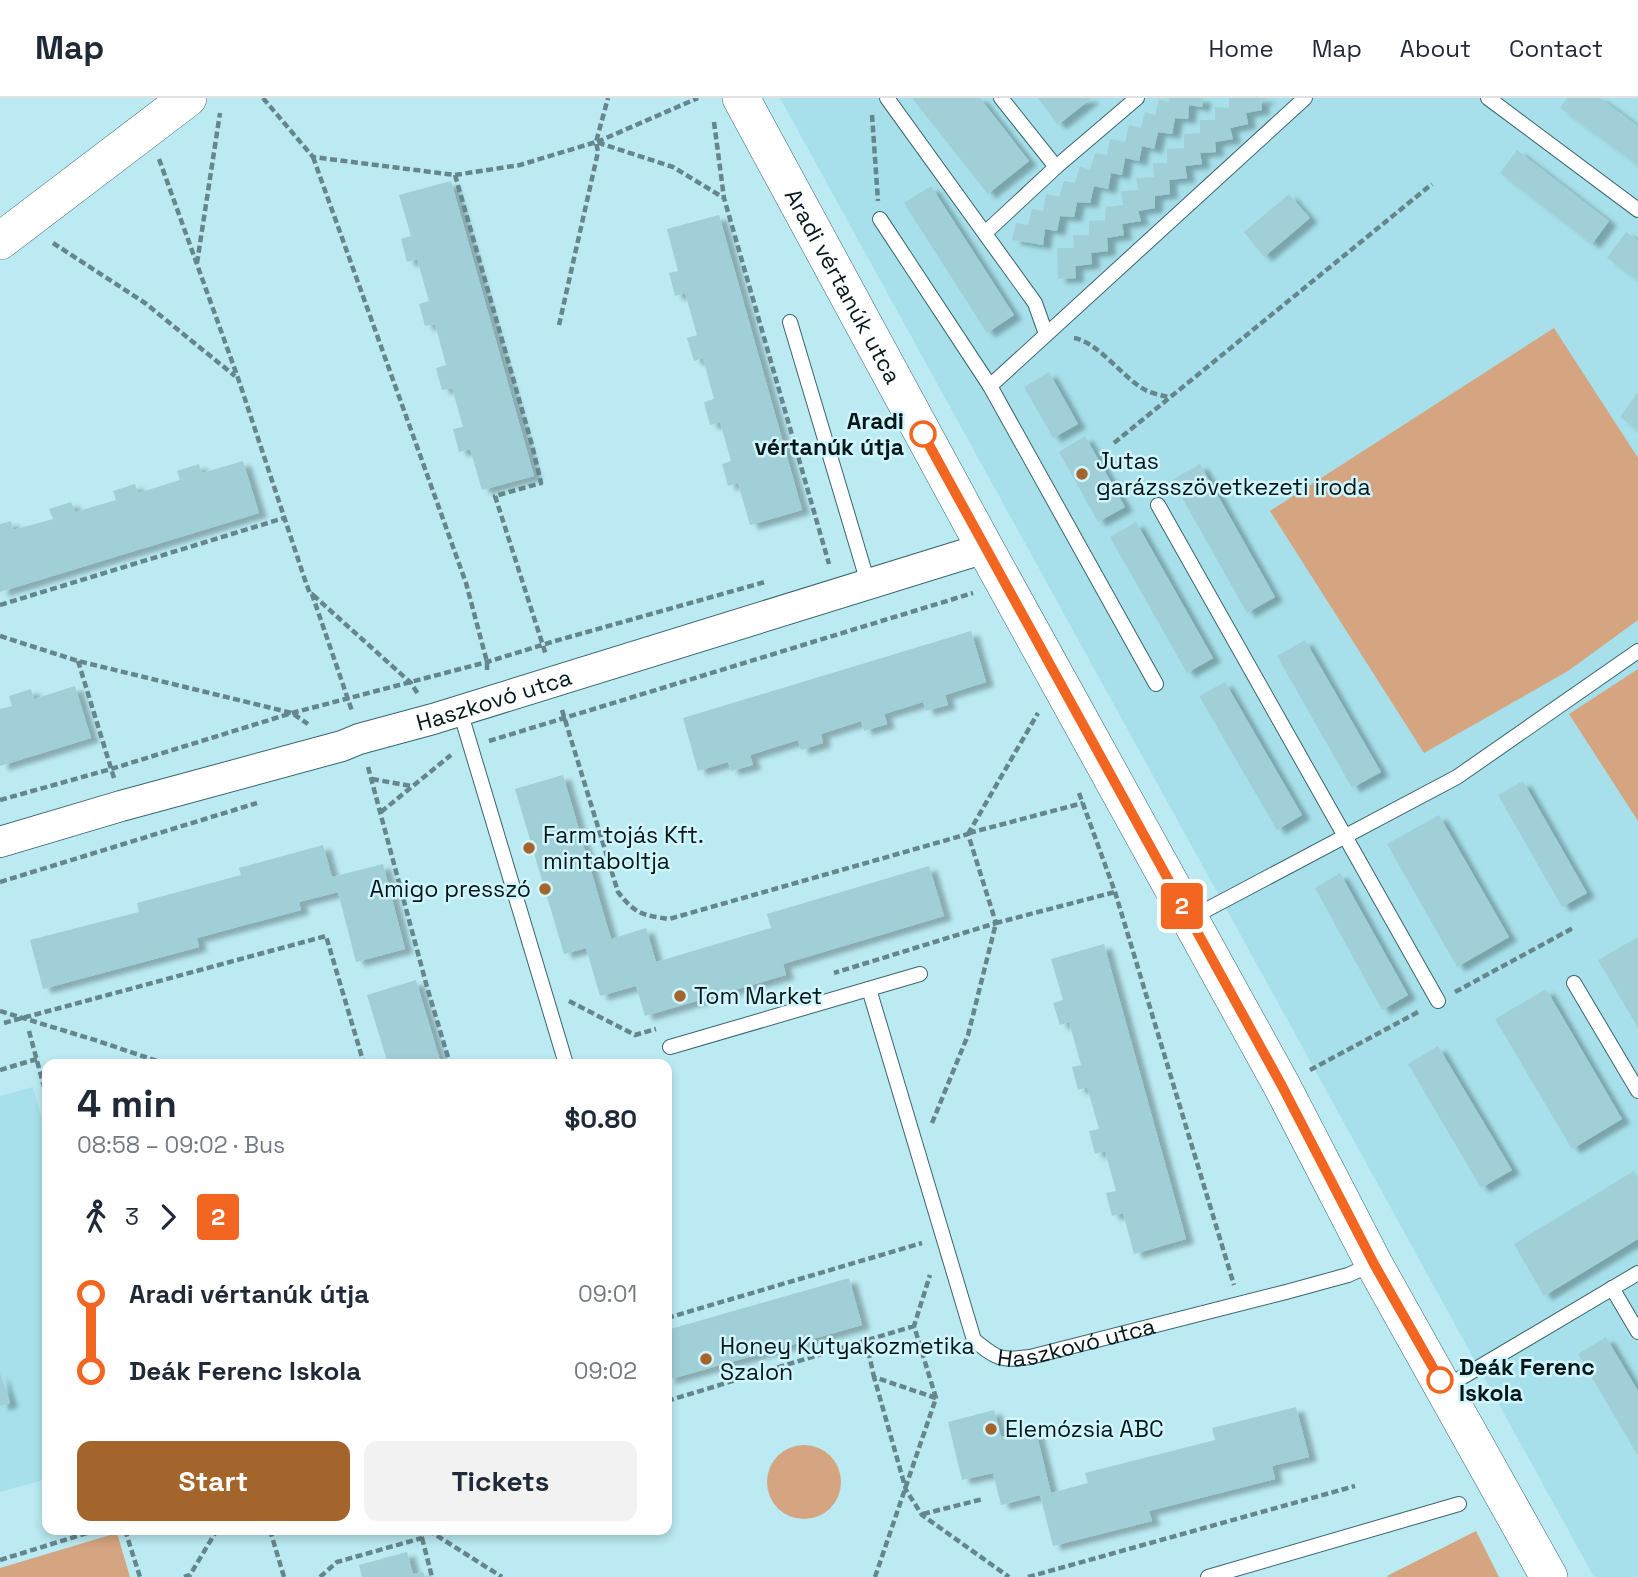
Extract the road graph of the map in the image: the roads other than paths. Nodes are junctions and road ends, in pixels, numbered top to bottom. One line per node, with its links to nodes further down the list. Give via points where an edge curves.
1 (887, 98): 11 (lane)
2 (1001, 98): 8 (lane)
3 (1136, 98): 8 (lane)
4 (1305, 98): 14 (lane)
5 (1488, 98): 9 (lane)
6 (204, 104): 12 (street)
7 (727, 104): 17 (street, Aradi vértanúk utca)
8 (1056, 167): 11 (lane)
9 (1638, 210)
10 (880, 219): 15 (lane)
11 (985, 233): 14 (lane, via 1035,303)
12 (5, 237)
13 (790, 322): 18 (lane)
14 (1046, 334): 15 (lane)
15 (990, 386): 20 (lane)
16 (1158, 505): 22 (lane)
17 (985, 548): 18 (street, Haszkovó utca); 24 (street, Aradi vértanúk utca)
18 (864, 569): 21 (street, Haszkovó utca)
19 (1638, 651): 22 (lane, via 1457,777)
20 (1156, 684)
21 (460, 711): 23 (street, Haszkovó utca); 30 (lane)
22 (1345, 836): 24 (lane); 28 (lane)
23 (0, 842)
24 (1189, 919): 32 (street, Aradi vértanúk utca)
25 (920, 974): 27 (lane)
26 (1574, 983): 31 (lane)
27 (869, 989): 29 (lane); 32 (lane, Haszkovó utca, via 974,1340 993,1356 1008,1360 1030,1357 1286,1292)
28 (1438, 1001)
29 (670, 1047)
30 (564, 1059)
31 (1638, 1091)
32 (1374, 1264): 36 (street, Aradi vértanúk utca)
33 (1638, 1273): 34 (lane)
34 (1612, 1288): 35 (lane); 36 (lane)
35 (1638, 1332)
36 (1444, 1388): 39 (street, Aradi vértanúk utca)
37 (1459, 1504): 38 (lane)
38 (1208, 1577)
39 (1549, 1577)

